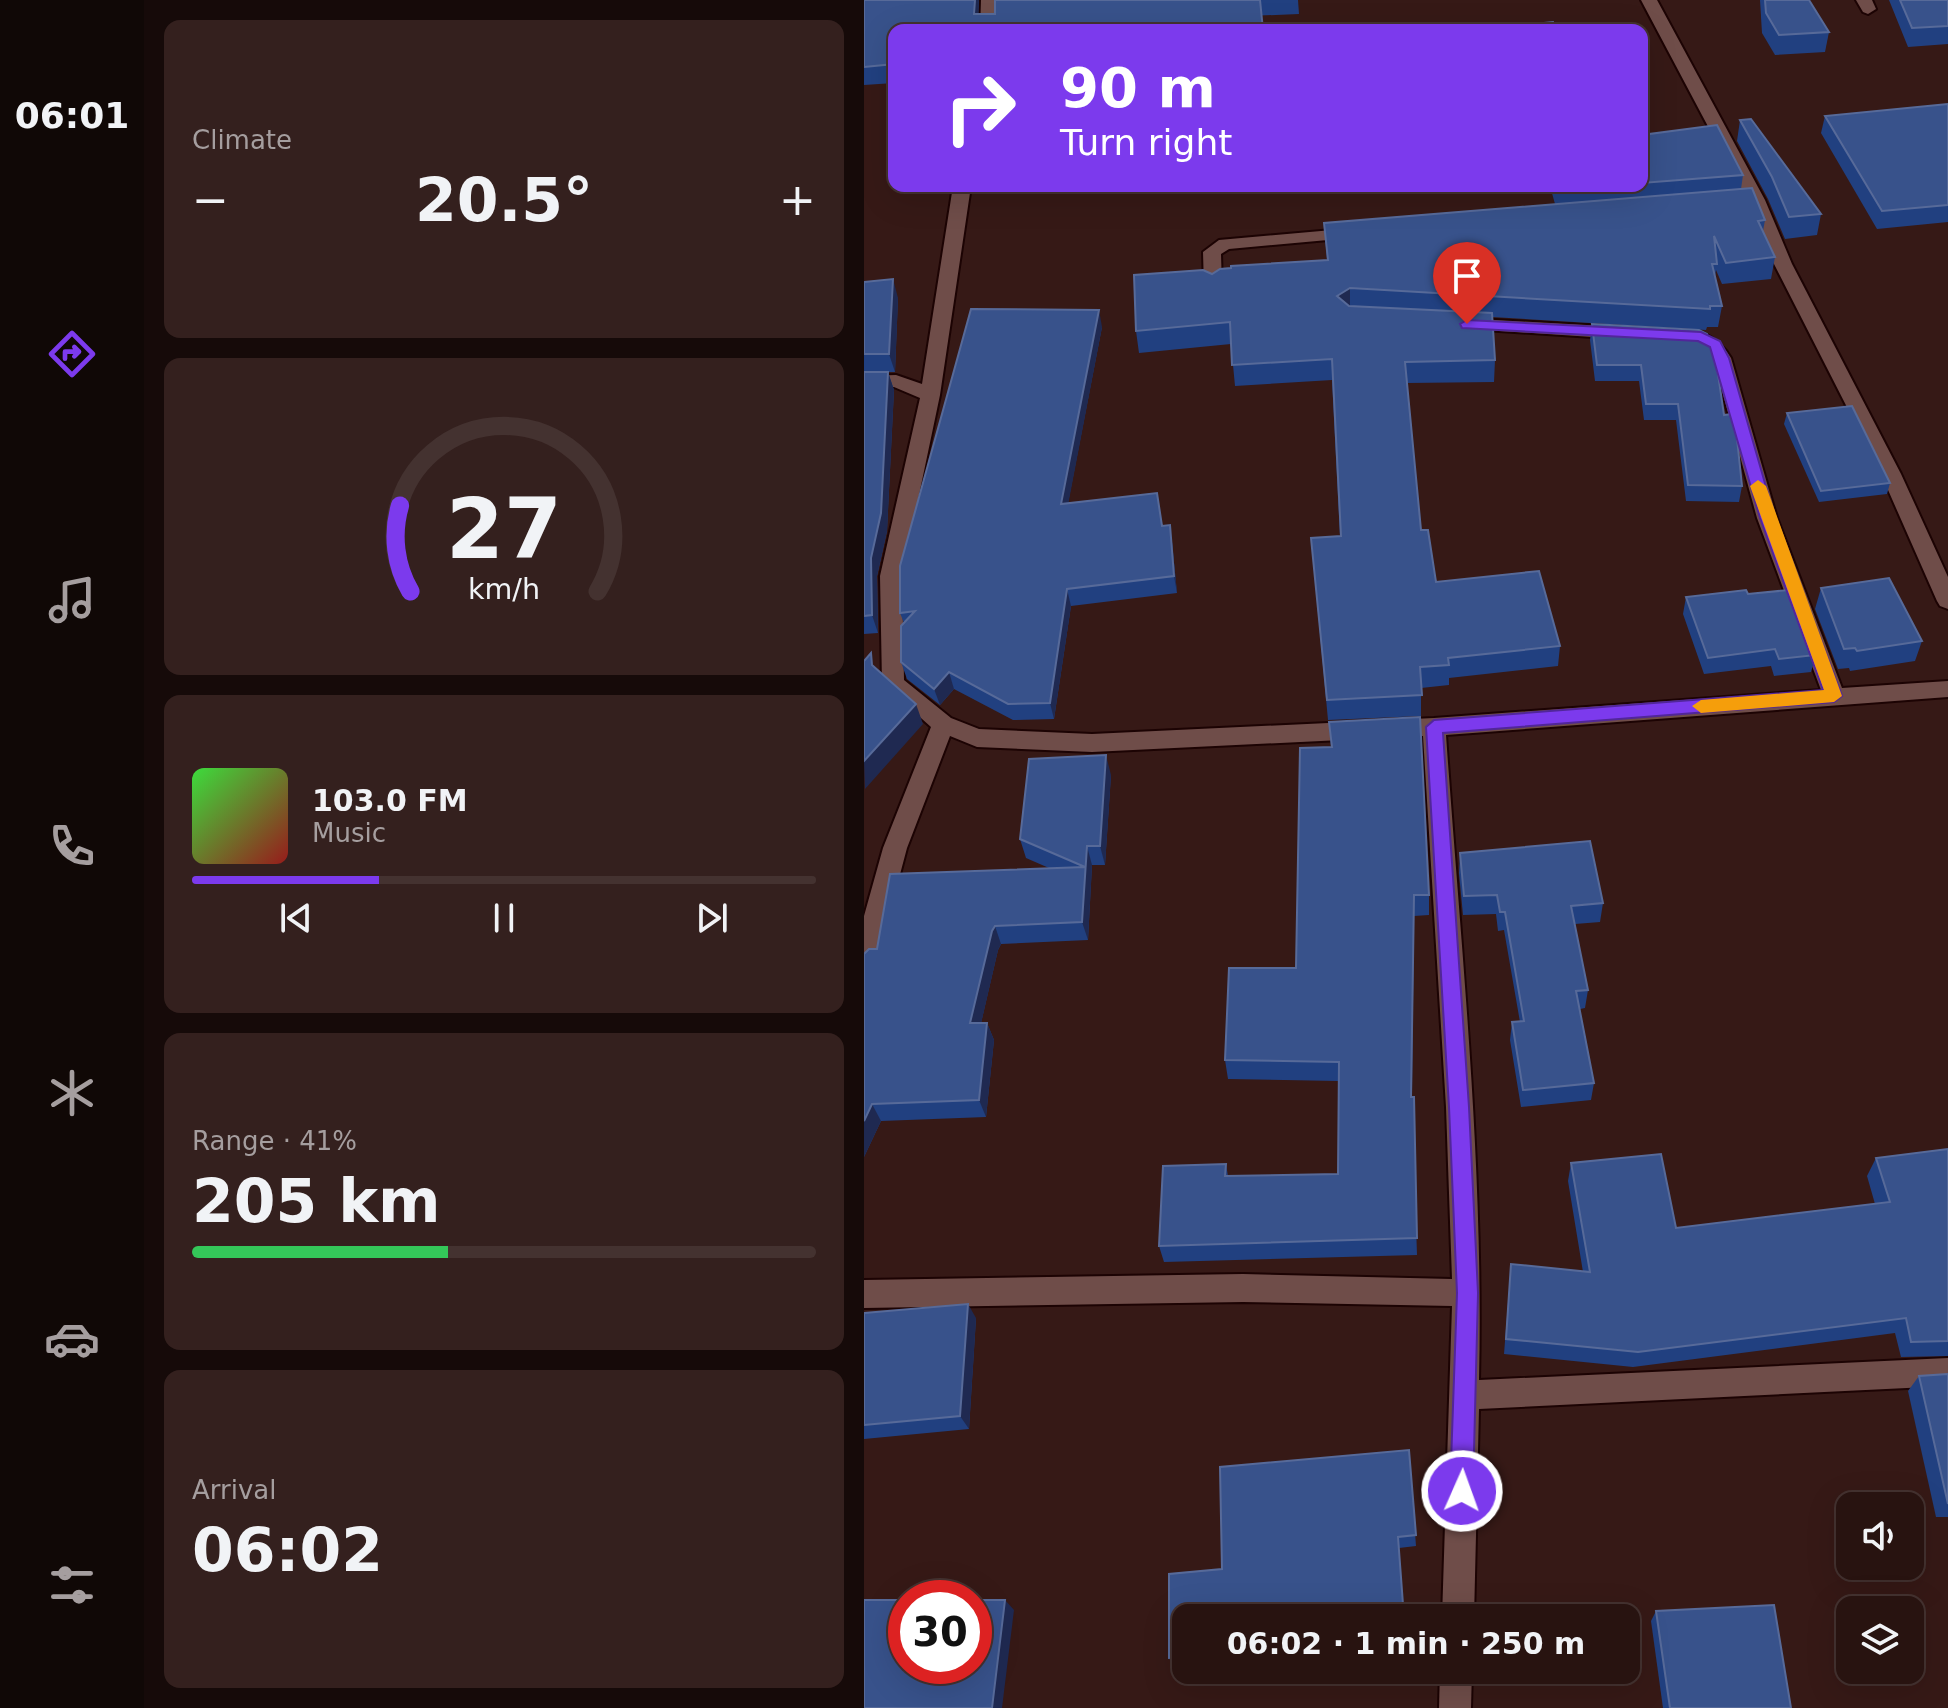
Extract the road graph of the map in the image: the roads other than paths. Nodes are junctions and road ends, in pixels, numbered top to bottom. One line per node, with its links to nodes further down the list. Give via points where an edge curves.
1 (989, 0): 3 (street)
2 (1649, 0): 10 (street, via 1891,474)
3 (988, 24)
4 (961, 192): 9 (street)
5 (1375, 232): 6 (street, via 1225,244 1212,252)
6 (1213, 287)
7 (1442, 323): 12 (street, via 1701,337 1715,344 1767,518)
8 (864, 382): 9 (street, via 896,381)
9 (930, 395): 13 (street, via 891,576 893,683)
10 (1948, 601)
11 (1948, 689): 12 (street)
12 (1834, 696): 14 (street)
13 (943, 724): 14 (street, via 977,738 1092,743); 15 (street, via 895,848)
14 (1434, 727): 16 (street)
15 (864, 961)
16 (1467, 1293): 17 (street, via 1243,1288); 19 (street)
17 (864, 1294)
18 (1948, 1372): 19 (street)
19 (1464, 1395): 20 (street)
20 (1458, 1604)
21 (1456, 1684): 22 (street)
22 (1455, 1708)

